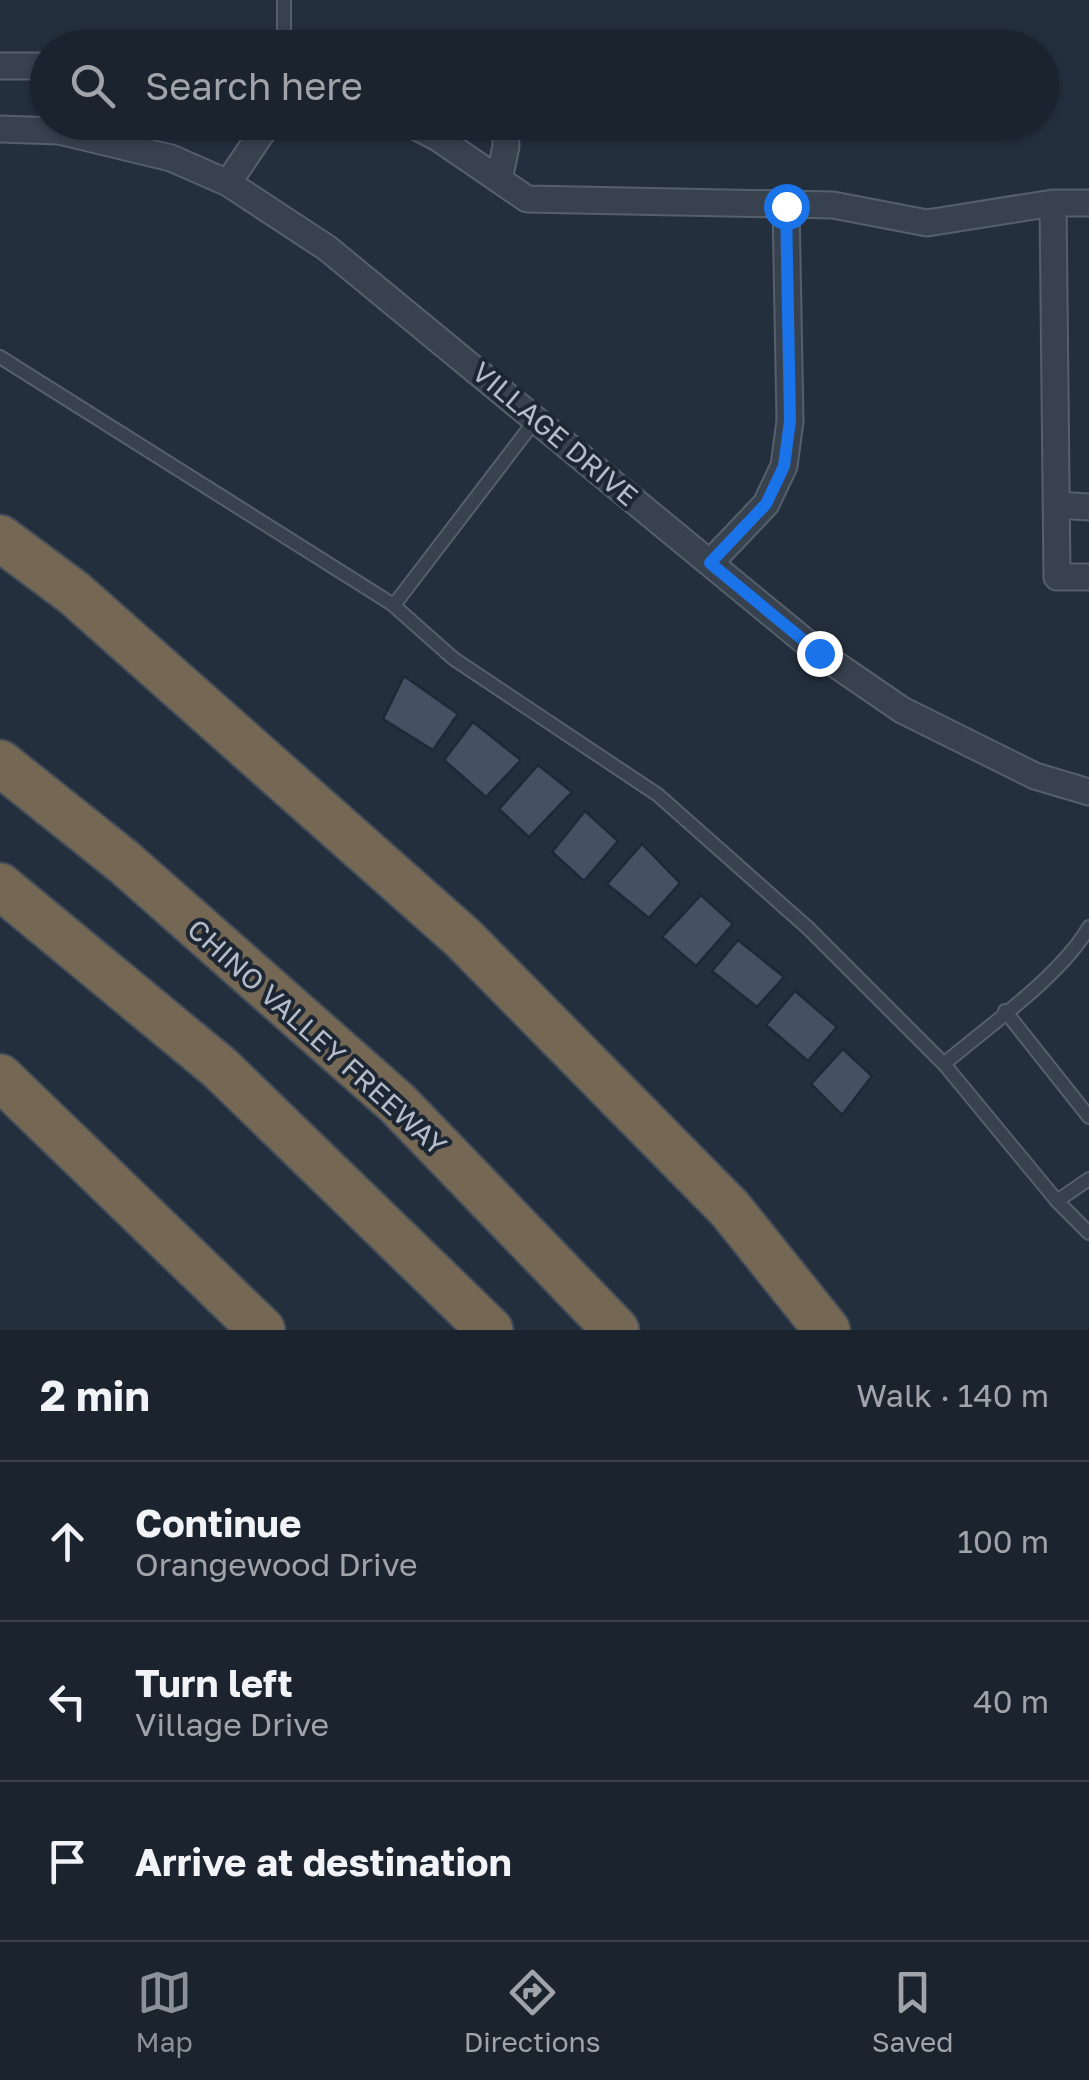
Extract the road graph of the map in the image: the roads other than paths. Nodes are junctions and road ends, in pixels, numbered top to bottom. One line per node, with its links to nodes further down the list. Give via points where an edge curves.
1 (284, 0): 2 (lane)
2 (284, 30)
3 (0, 66): 4 (street)
4 (30, 66)
5 (0, 129): 6 (street, VILLAGE DRIVE)
6 (30, 130)
7 (96, 140): 12 (street, VILLAGE DRIVE, via 171,158)
8 (257, 140): 12 (street)
9 (441, 140): 11 (street)
10 (506, 140): 11 (street)
11 (499, 180): 15 (street, via 528,200)
12 (228, 183): 17 (street, VILLAGE DRIVE, via 326,248)
13 (1089, 202): 14 (street)
14 (1053, 203): 15 (street, via 927,224 833,205); 18 (street)
15 (786, 206): 21 (street, via 790,421 784,466 766,504)
16 (0, 357): 23 (lane)
17 (537, 418): 21 (street, VILLAGE DRIVE); 23 (lane)
18 (1056, 505): 19 (street); 22 (street, via 1056,577)
19 (1089, 506)
20 (0, 538): 38 (highway, via 74,593 462,938 730,1209)
21 (710, 563): 25 (street, VILLAGE DRIVE, via 819,653 902,710 1035,776)
22 (1089, 577)
23 (394, 606): 29 (lane, via 454,659 658,795 808,928)
24 (0, 763): 37 (highway, CHINO VALLEY FREEWAY, via 124,862 397,1103)
25 (1089, 792)
26 (0, 886): 36 (highway, via 220,1068)
27 (1089, 927): 28 (lane)
28 (1005, 1011): 29 (lane); 31 (lane)
29 (944, 1064): 33 (lane)
30 (0, 1078): 35 (highway)
31 (1089, 1117)
32 (1089, 1179): 33 (lane)
33 (1056, 1201): 34 (lane)
34 (1089, 1233)
35 (262, 1330)
36 (490, 1330)
37 (616, 1330)
38 (827, 1330)

